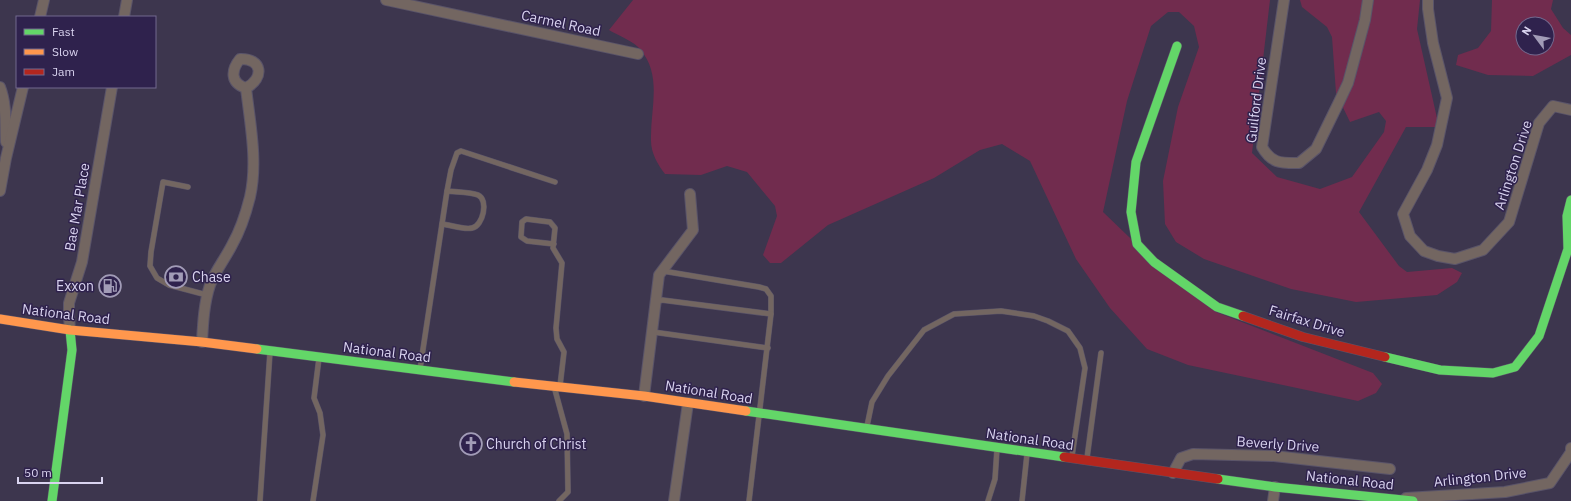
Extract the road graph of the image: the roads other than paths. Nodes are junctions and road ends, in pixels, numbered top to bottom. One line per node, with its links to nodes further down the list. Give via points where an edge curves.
1 (44, 0): 7 (street)
2 (127, 0): 8 (street)
3 (386, 0): 10 (street, Carmel Road)
4 (1284, 0): 5 (street, Guilford Drive, via 1262,147 1268,157 1279,162 1299,163 1316,148 1348,83)
5 (1368, 0)
6 (1428, 0): 15 (street, Arlington Drive, via 1433,43 1447,98 1437,145 1427,170 1403,214 1410,236 1424,251 1455,259 1483,250 1508,222 1539,123 1552,106)
7 (40, 16)
8 (124, 16)
9 (1177, 46): 22 (main road, Fairfax Drive, via 1136,162 1131,212 1137,244 1154,262 1217,307 1303,337 1440,370 1493,373 1515,368 1539,336 1568,249 1568,216)
10 (638, 54)
11 (0, 87): 16 (street, via 5,114)
12 (23, 88): 16 (street)
13 (112, 88): 30 (street, Bae Mar Place, via 82,262 70,303)
14 (246, 88): 26 (street, via 253,140 250,195 232,245 210,284)
15 (1571, 110)
16 (3, 158): 19 (street)
17 (555, 182): 20 (lane, via 461,151 457,153)
18 (188, 187): 26 (lane, via 164,182 150,266 158,278 169,285)
19 (0, 191)
20 (447, 191): 23 (lane); 23 (lane, via 478,194 484,202 481,221 477,226 472,228)
21 (690, 194): 25 (street, via 693,230)
22 (1571, 200)
23 (442, 224): 37 (lane)
24 (554, 244): 24 (lane, via 555,228 550,222 526,219 522,222 521,237 527,241); 38 (lane, via 553,248 562,263 556,328 557,339 564,352)
25 (662, 271): 27 (street, via 658,275); 28 (lane, via 766,289 771,296)
26 (207, 295): 32 (street)
27 (655, 302): 28 (lane, via 662,300); 31 (street)
28 (771, 314): 33 (lane)
29 (0, 319): 30 (main road, National Road)
30 (70, 330): 32 (main road, National Road); 52 (main road, via 72,350)
31 (653, 332): 33 (lane); 39 (street)
32 (202, 342): 34 (main road, National Road)
33 (768, 348): 41 (lane)
34 (270, 351): 36 (main road, National Road); 53 (lane)
35 (1101, 354): 47 (lane)
36 (319, 357): 37 (main road, National Road); 54 (lane, via 314,398 320,413 323,435)
37 (420, 370): 38 (main road, National Road)
38 (557, 387): 39 (main road, National Road); 55 (lane, via 567,434 568,492)
39 (644, 396): 40 (main road, National Road)
40 (688, 403): 41 (main road, National Road); 56 (street)
41 (760, 414): 42 (main road, National Road); 57 (lane)
42 (866, 429): 43 (main road, National Road); 46 (lane, via 872,402 888,376 924,330 954,314 1008,312 1034,316 1068,330 1080,348 1085,368)
43 (998, 448): 45 (main road, National Road); 58 (lane, via 995,479)
44 (1571, 448): 51 (street, Arlington Drive, via 1571,452 1550,483 1505,492)
45 (1027, 452): 46 (main road, National Road); 59 (lane)
46 (1072, 459): 47 (main road, National Road)
47 (1087, 461): 49 (main road, National Road)
48 (1390, 469): 49 (street, Beverly Drive, via 1274,456 1193,454 1181,458)
49 (1173, 473): 50 (main road, National Road)
50 (1275, 487): 51 (main road, National Road); 60 (street)
51 (1395, 498): 61 (main road, National Road)
52 (52, 501)
53 (260, 501)
54 (314, 501)
55 (559, 501)
56 (674, 501)
57 (748, 501)
58 (988, 501)
59 (1022, 501)
60 (1273, 501)
61 (1413, 501)

